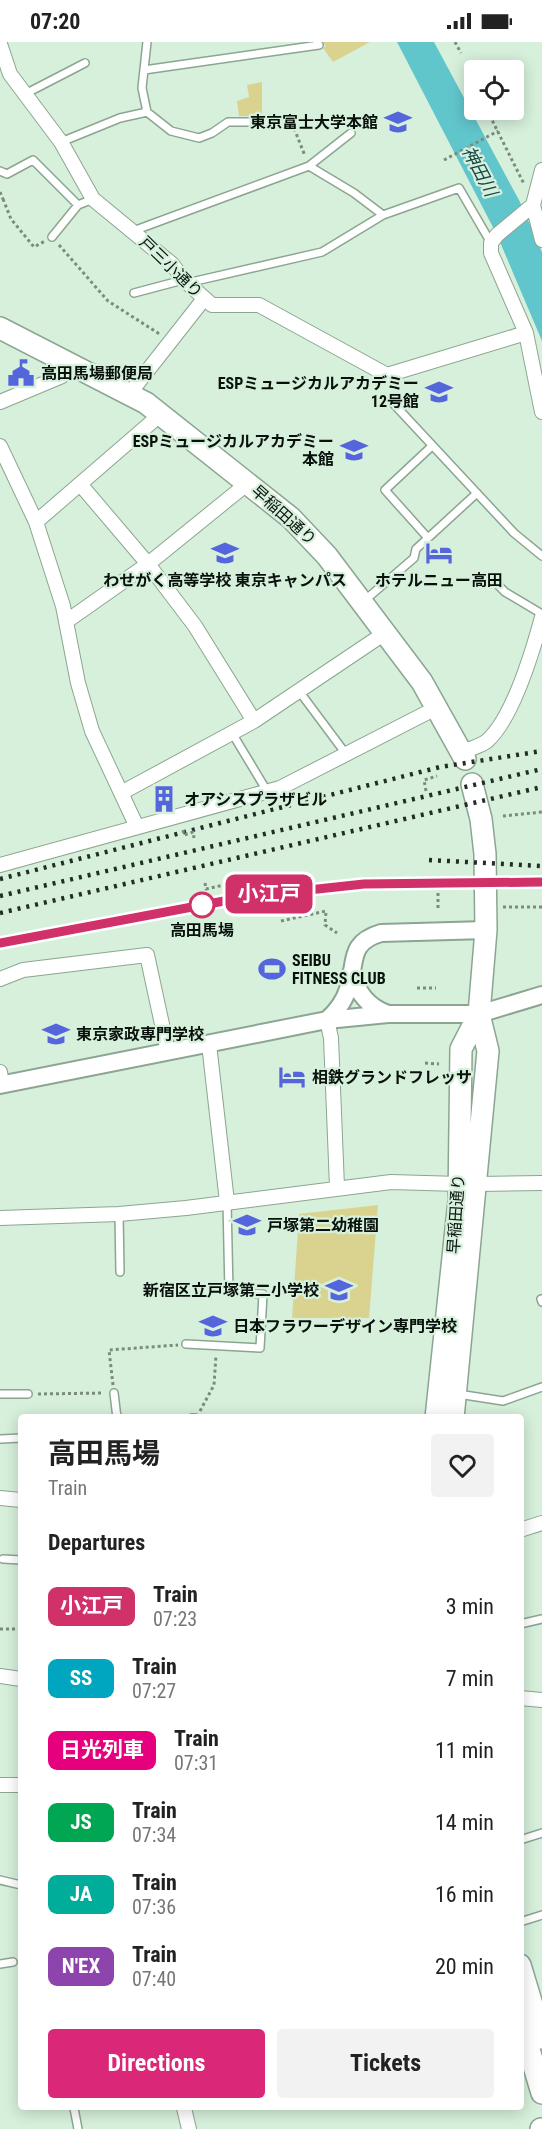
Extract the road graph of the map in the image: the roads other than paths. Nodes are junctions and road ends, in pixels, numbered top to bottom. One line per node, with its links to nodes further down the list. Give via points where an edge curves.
1 (147, 42): 5 (lane)
2 (317, 42): 5 (lane, via 319,45)
3 (3, 47): 6 (street, 戸三小通り, via 10,74)
4 (85, 63): 6 (lane)
5 (144, 70): 7 (lane, via 142,88)
6 (25, 93): 10 (street, 戸三小通り)
7 (147, 112): 8 (lane, via 171,131 199,138 228,122); 10 (lane, via 120,118)
8 (275, 122)
9 (351, 133): 11 (lane)
10 (61, 142): 14 (street, 戸三小通り)
11 (309, 166): 17 (lane); 18 (lane)
12 (542, 170): 15 (street)
13 (0, 171): 16 (lane, via 7,174 33,160)
14 (93, 199): 16 (lane); 18 (street, 戸三小通り)
15 (531, 204): 20 (street); 21 (street)
16 (78, 205): 19 (lane)
17 (382, 215): 20 (lane, via 459,188); 22 (lane, via 322,252)
18 (133, 231): 22 (street, 戸三小通り)
19 (52, 237)
20 (494, 239): 26 (street, via 491,253)
21 (542, 240)
22 (186, 281): 23 (lane); 24 (street, 戸三小通り)
23 (134, 293)
24 (203, 300): 26 (street, 戸三小通り, via 223,307 259,305 387,375); 28 (street)
25 (0, 328): 27 (main road, 早稲田通り)
26 (526, 333): 31 (street)
27 (69, 363): 28 (main road, 早稲田通り); 30 (street, via 62,376)
28 (130, 393): 32 (main road, 早稲田通り)
29 (391, 401): 34 (lane)
30 (0, 402)
31 (542, 412)
32 (161, 414): 35 (main road, 早稲田通り); 36 (street)
33 (0, 446): 38 (street)
34 (432, 446): 37 (lane); 39 (lane, via 385,490)
35 (248, 483): 41 (street); 43 (main road, 早稲田通り, via 291,518)
36 (80, 484): 38 (street); 41 (street)
37 (477, 493): 39 (lane); 40 (lane)
38 (36, 522): 45 (street)
39 (428, 538): 43 (lane, via 416,549 414,558)
40 (542, 556)
41 (148, 564): 45 (street); 49 (street, via 195,626)
42 (491, 578): 44 (lane, via 505,592)
43 (363, 603): 46 (main road, 早稲田通り)
44 (542, 615): 51 (street, via 531,660 512,702 486,742)
45 (67, 621): 55 (street, via 78,683 92,731)
46 (385, 633): 47 (street); 48 (main road, 早稲田通り)
47 (299, 692): 49 (street); 52 (lane)
48 (438, 707): 51 (main road, 早稲田通り); 52 (street)
49 (254, 721): 50 (street)
50 (232, 733): 54 (lane); 55 (street)
51 (468, 754)
52 (346, 755): 54 (street)
53 (472, 784): 58 (main road, 早稲田通り, via 485,854)
54 (267, 791): 56 (street)
55 (121, 793): 56 (street)
56 (137, 827): 57 (street)
57 (0, 865)
58 (486, 930): 59 (street, via 373,935 357,948); 63 (main road, 早稲田通り)
59 (351, 973): 62 (street, via 364,998); 64 (street, via 344,999)
60 (0, 979): 66 (street, via 23,970 147,955)
61 (542, 995): 63 (street)
62 (388, 1014): 63 (street); 64 (street)
63 (479, 1014): 69 (main road, 早稲田通り, via 461,1049)
64 (327, 1020): 65 (street); 70 (street)
65 (209, 1044): 66 (street); 71 (street, via 226,1156)
66 (168, 1052): 67 (street)
67 (1, 1081)
68 (542, 1183): 69 (street)
69 (468, 1184): 70 (street, via 391,1182); 80 (main road, 早稲田通り); 82 (main road, 早稲田通り)
70 (337, 1187): 71 (street)
71 (227, 1202): 72 (street); 75 (lane, via 229,1292 263,1294 260,1348)
72 (119, 1214): 73 (street); 74 (lane)
73 (0, 1218)
74 (120, 1272)
75 (186, 1344)
76 (542, 1387): 80 (lane, via 503,1401)
77 (114, 1393): 81 (lane)
78 (0, 1394): 79 (lane)
79 (28, 1394)
80 (455, 1394): 83 (main road, 早稲田通り)
81 (117, 1414)
82 (437, 1414)
83 (453, 1414)
84 (18, 1438): 85 (lane)
85 (1, 1439)
86 (0, 1498): 87 (street)
87 (18, 1500)
88 (542, 1523): 89 (street)
89 (524, 1529)
90 (3, 1559): 91 (lane)
91 (18, 1560)
92 (542, 1619): 93 (lane)
93 (524, 1623)
94 (0, 1676): 95 (street)
95 (18, 1679)
96 (524, 1698): 97 (street)
97 (542, 1700)
98 (0, 1785): 99 (street)
99 (18, 1785)
100 (542, 1833): 101 (lane)
101 (524, 1838)
102 (0, 1880): 103 (lane)
103 (18, 1885)
104 (542, 1915): 105 (lane)
105 (524, 1921)
106 (14, 1962): 107 (lane)
107 (0, 1964)
108 (524, 1980): 109 (main road)
109 (536, 2027): 110 (main road)
110 (542, 2094)
111 (74, 2110): 113 (lane)
112 (184, 2110): 114 (street)
113 (78, 2129)
114 (189, 2129)

